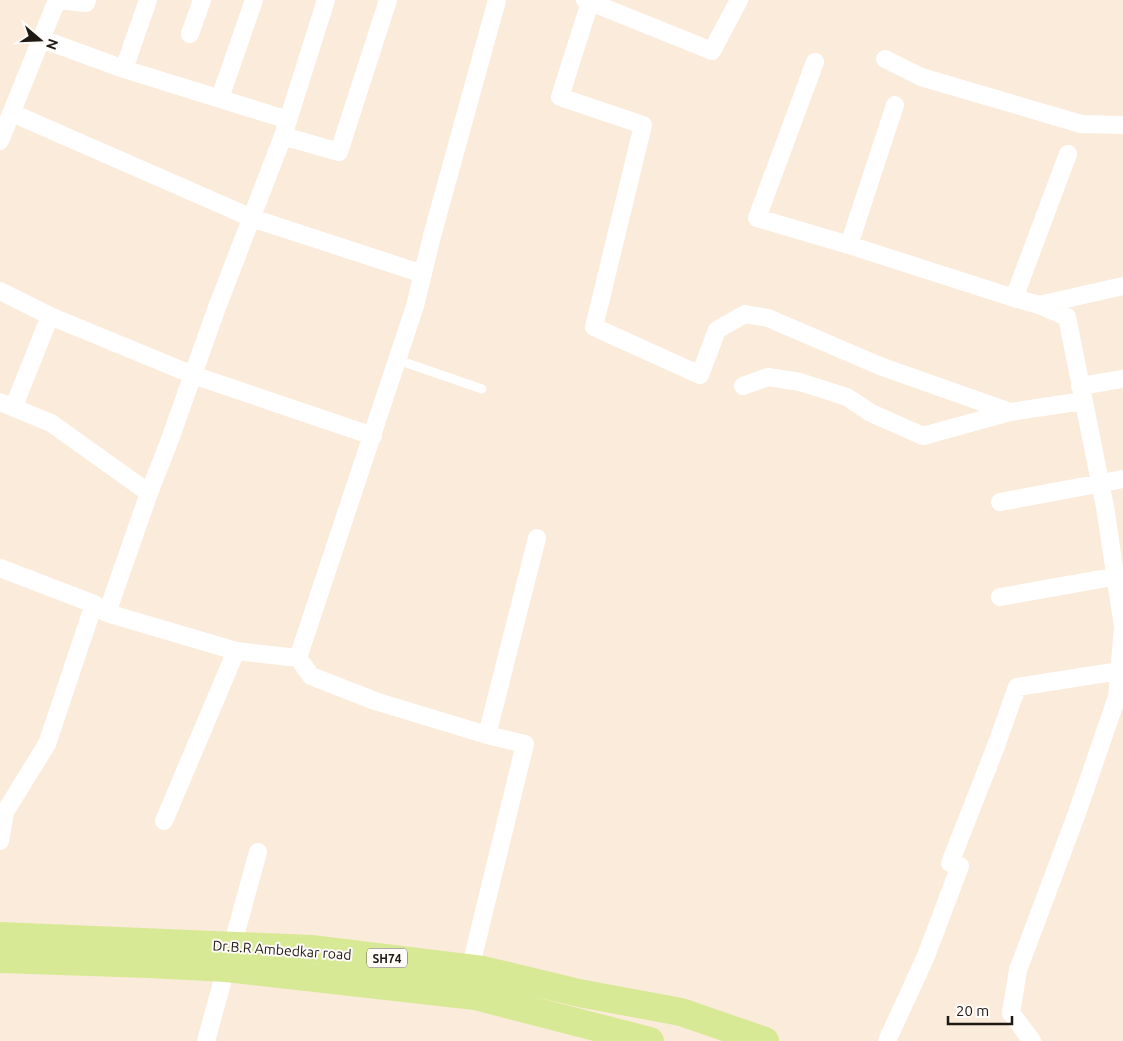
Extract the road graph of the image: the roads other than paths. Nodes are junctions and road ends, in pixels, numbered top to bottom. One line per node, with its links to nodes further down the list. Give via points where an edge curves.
1 (57, 0): 2 (street, via 86,3); 12 (street)
2 (87, 0)
3 (148, 0): 15 (street)
4 (202, 0): 11 (street)
5 (254, 0): 16 (street)
6 (326, 0): 20 (street)
7 (388, 0): 20 (street, via 339,152)
8 (497, 0): 25 (street)
9 (738, 0): 10 (street, via 712,51)
10 (587, 1): 38 (street, via 560,96 643,125 594,327 700,375 717,330 745,314 768,318 880,366)
11 (190, 34)
12 (42, 39): 15 (street); 18 (street)
13 (885, 59): 19 (street, via 921,77 1082,124)
14 (815, 62): 24 (street, via 757,218)
15 (124, 69): 16 (street)
16 (220, 98): 20 (street)
17 (895, 105): 24 (street)
18 (12, 113): 21 (street); 23 (street)
19 (1123, 125)
20 (285, 128): 23 (street)
21 (0, 141)
22 (1068, 154): 28 (street)
23 (252, 218): 25 (street); 32 (street)
24 (849, 245): 28 (street)
25 (423, 274): 31 (street)
26 (1123, 286): 29 (street)
27 (0, 291): 30 (street)
28 (1014, 298): 29 (street)
29 (1039, 305): 36 (street, via 1066,317)
30 (50, 316): 32 (street); 37 (street)
31 (398, 360): 35 (lane); 39 (street)
32 (193, 375): 39 (street); 42 (street)
33 (1123, 378): 36 (street)
34 (743, 386): 38 (street, via 768,377 800,382 847,397 871,413 923,436)
35 (482, 389)
36 (1082, 393): 38 (street); 41 (street)
37 (7, 404): 42 (street, via 51,423)
38 (1010, 412)
39 (373, 436): 50 (street)
40 (1123, 479): 41 (street)
41 (1100, 484): 43 (street); 46 (street)
42 (149, 493): 48 (street)
43 (1000, 502)
44 (537, 538): 52 (street)
45 (0, 568): 48 (street)
46 (1119, 575): 47 (street); 51 (street, via 1122,628)
47 (1000, 597)
48 (100, 609): 49 (street); 54 (street, via 47,744 5,812)
49 (236, 651): 50 (street); 53 (street)
50 (298, 658): 52 (street, via 311,676 375,701)
51 (1119, 670): 63 (street, via 1017,687 950,863 960,866 926,956); 64 (street, via 1116,697 1077,814 1018,970 1011,1013)
52 (487, 734): 59 (street, via 525,744)
53 (164, 821)
54 (0, 841)
55 (258, 852): 57 (street)
56 (0, 936): 57 (main road, Dr.B.R Ambedkar road / SH74)
57 (229, 957): 58 (main road, Dr.B.R Ambedkar road / SH74, via 150,964); 59 (main road, Dr.B.R Ambedkar road / SH74, via 311,949); 60 (street); 61 (main road, Dr.B.R Ambedkar road / SH74, via 476,996)
58 (0, 959)
59 (470, 969): 62 (main road, Dr.B.R Ambedkar road / SH74, via 681,1012)
60 (206, 1041)
61 (650, 1041)
62 (764, 1041)
63 (887, 1041)
64 (1032, 1041)

